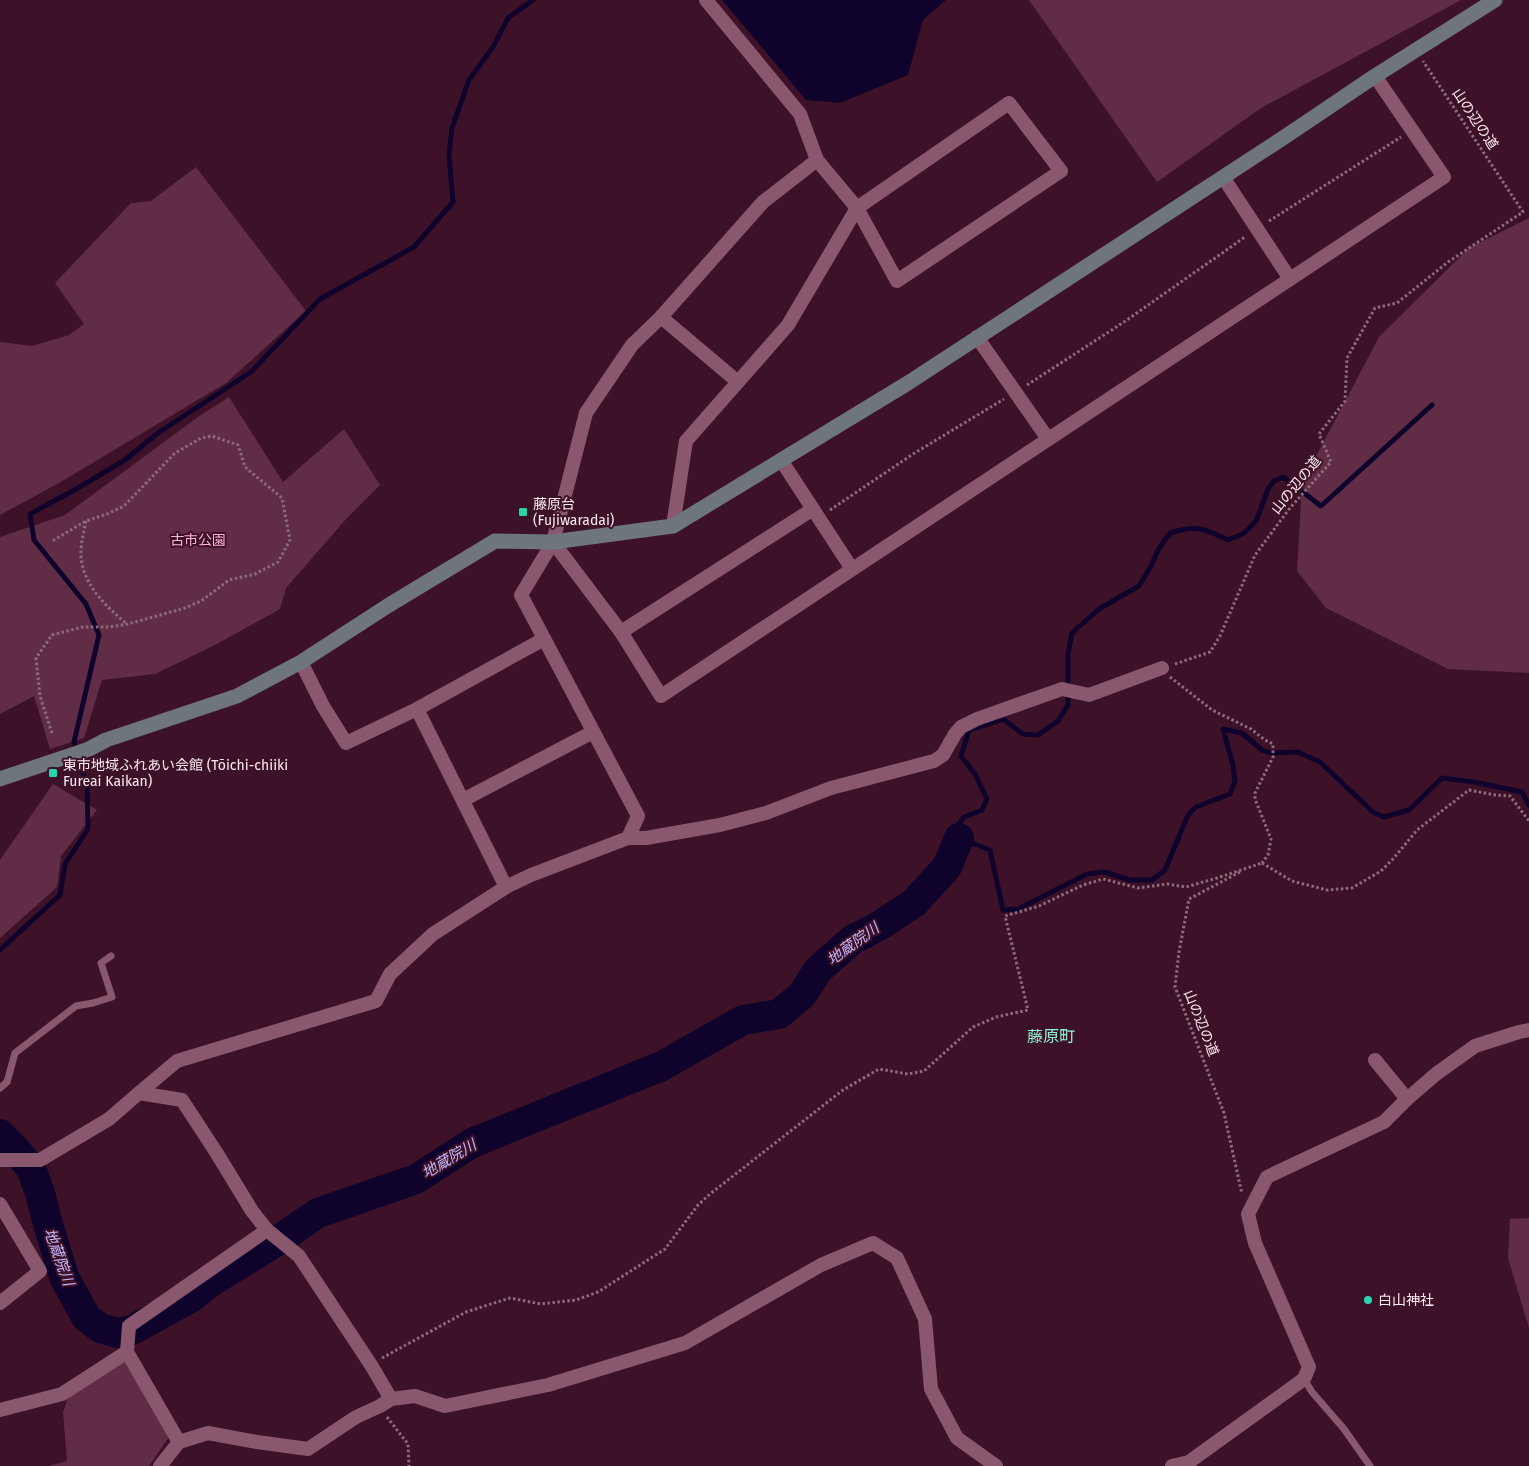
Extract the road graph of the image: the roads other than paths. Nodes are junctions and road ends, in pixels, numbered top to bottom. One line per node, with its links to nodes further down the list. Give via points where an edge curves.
1 (706, 0): 4 (street, via 800,114)
2 (1495, 0): 3 (street)
3 (1375, 76): 5 (street); 7 (street, via 1444,177)
4 (817, 160): 6 (street); 8 (street, via 764,202)
5 (1224, 177): 7 (street); 9 (street)
6 (857, 208): 6 (street, via 897,281 1061,171 1009,102); 10 (street, via 788,325)
7 (1290, 279): 11 (street)
8 (661, 317): 10 (street); 15 (street, via 632,346 586,413)
9 (977, 338): 11 (street); 12 (street)
10 (738, 382): 14 (street, via 686,441)
11 (1048, 439): 16 (street)
12 (781, 460): 13 (street); 14 (street)
13 (816, 513): 16 (street); 17 (street)
14 (673, 526): 15 (street)
15 (553, 542): 17 (street); 18 (street, via 521,595); 19 (street, via 495,541)
16 (852, 569): 17 (street, via 661,696)
17 (621, 632)
18 (544, 639): 21 (street); 22 (street)
19 (301, 662): 21 (street, via 346,744); 23 (street, via 237,696)
20 (1162, 668): 25 (street, via 1089,696 1062,689 977,719 962,727 943,755 934,761 831,788 766,813 720,825 646,838)
21 (417, 709): 24 (street)
22 (593, 732): 24 (street); 25 (street, via 638,816)
23 (0, 779)
24 (463, 800): 26 (street)
25 (628, 838): 26 (street)
26 (506, 887): 31 (street, via 433,934 390,974 376,1000 177,1060)
27 (111, 956): 30 (lane, via 101,963 112,997 76,1006 15,1052 7,1082)
28 (1529, 1030): 32 (street, via 1475,1046)
29 (1375, 1060): 32 (street)
30 (0, 1088)
31 (139, 1093): 33 (street, via 109,1119 40,1160); 35 (street, via 182,1100)
32 (1407, 1099): 38 (street, via 1384,1122 1267,1177 1248,1214 1255,1243 1309,1367)
33 (7, 1160)
34 (0, 1204): 36 (street, via 40,1271)
35 (267, 1230): 37 (street, via 129,1326); 39 (street, via 299,1256 371,1365)
36 (0, 1303)
37 (127, 1352): 40 (street, via 62,1394); 41 (street)
38 (1304, 1379): 42 (street); 46 (lane)
39 (385, 1403): 41 (street, via 356,1417 308,1449 208,1433); 44 (street, via 415,1396 445,1406 548,1385 685,1343 821,1265 873,1243 896,1258 925,1319 931,1390 956,1438)
40 (0, 1410)
41 (179, 1442): 43 (street)
42 (1190, 1464): 45 (street)
43 (160, 1466)
44 (996, 1466)
45 (1172, 1466)
46 (1370, 1466)

